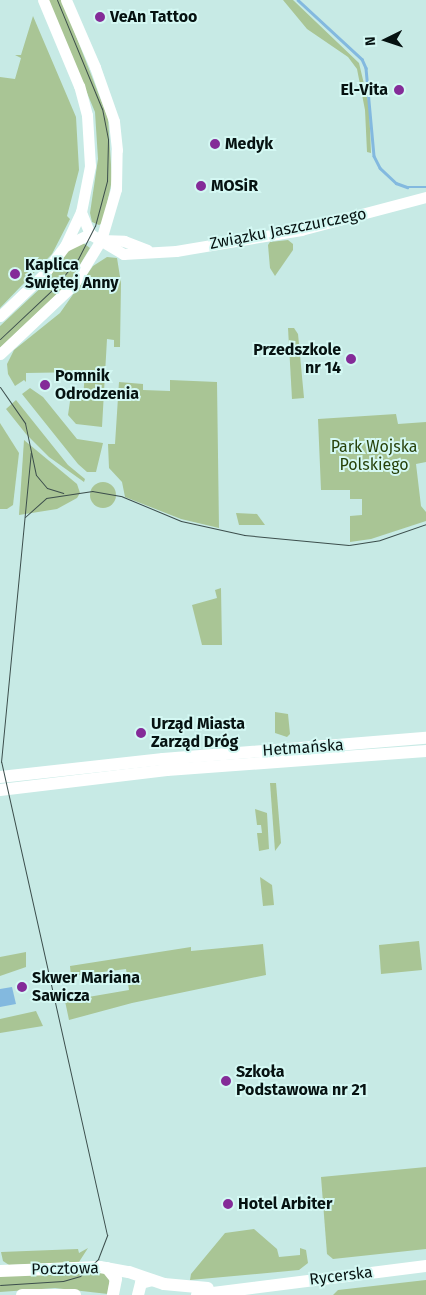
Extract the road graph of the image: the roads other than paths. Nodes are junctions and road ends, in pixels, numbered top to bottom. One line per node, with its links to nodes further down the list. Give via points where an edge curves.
1 (43, 0): 4 (street, via 79,86 87,115 90,166)
2 (66, 0): 6 (street, via 114,121 118,171 111,212)
3 (426, 197): 6 (street, Związku Jaszczurczego, via 301,230 176,251 149,251 124,241)
4 (81, 212): 5 (street); 7 (street)
5 (90, 234): 6 (street, Związku Jaszczurczego); 7 (street)
6 (101, 240): 9 (street, via 74,284)
7 (65, 246): 8 (street, via 43,274)
8 (0, 316)
9 (0, 354)
10 (426, 738): 12 (main road, Hetmańska, via 162,758)
11 (426, 751): 13 (main road, Hetmańska, via 167,770)
12 (0, 777)
13 (5, 790)
14 (426, 1266): 19 (main road, Rycerska)
15 (107, 1268): 16 (main road, Pocztowa); 17 (main road, Pocztowa); 22 (main road, via 116,1279)
16 (0, 1271)
17 (129, 1272): 18 (main road, Rycerska)
18 (152, 1280): 19 (main road, Rycerska, via 191,1288); 23 (main road, via 141,1283)
19 (226, 1289): 24 (main road, Rycerska)
20 (22, 1295): 21 (main road, Pocztowa)
21 (75, 1295)
22 (113, 1295)
23 (138, 1295)
24 (197, 1295)

